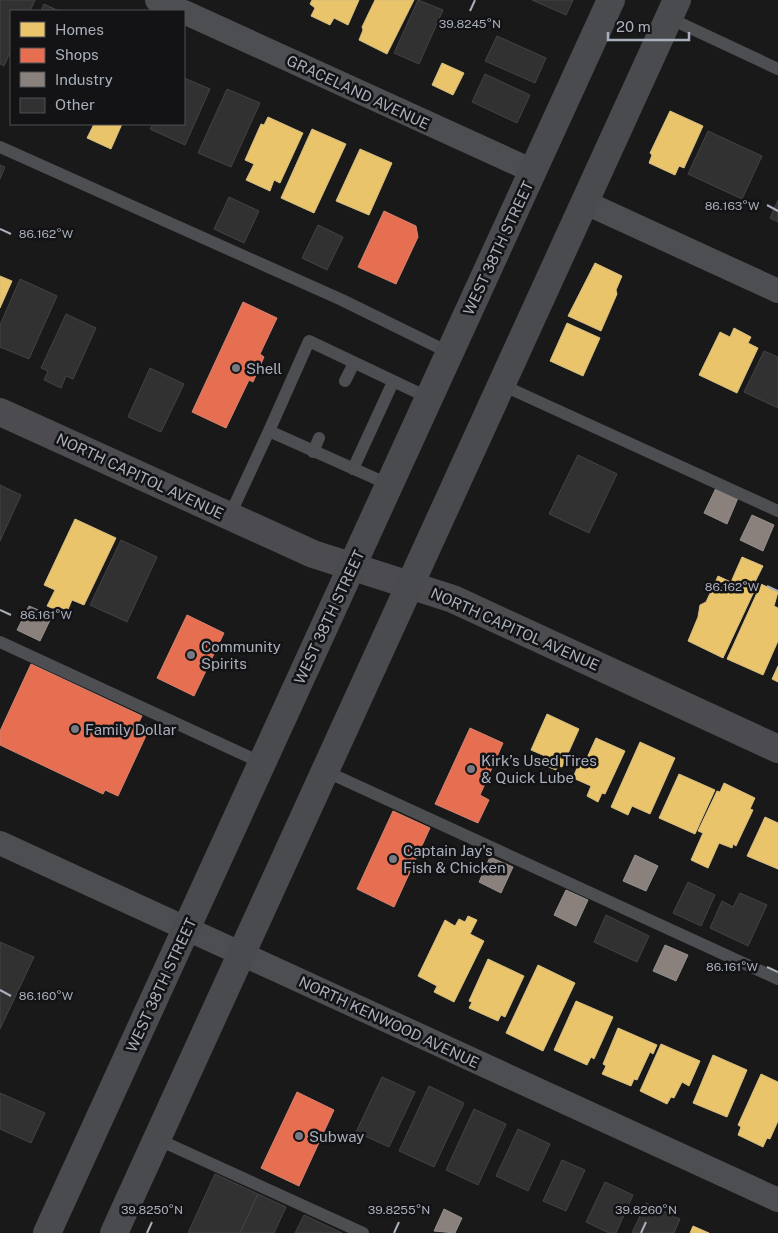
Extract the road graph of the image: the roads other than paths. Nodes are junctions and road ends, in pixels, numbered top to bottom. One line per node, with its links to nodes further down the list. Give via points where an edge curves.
1 (157, 0): 4 (street, GRACELAND AVENUE)
2 (612, 0): 8 (main road, WEST 38TH STREET)
3 (673, 9): 6 (lane); 9 (main road)
4 (178, 10)
5 (185, 13): 8 (street, GRACELAND AVENUE)
6 (778, 69)
7 (0, 147): 11 (lane, via 333,296)
8 (533, 171): 11 (main road, WEST 38TH STREET)
9 (584, 202): 10 (street); 15 (main road)
10 (778, 291)
11 (450, 353): 16 (main road, WEST 38TH STREET)
12 (354, 362): 13 (lane); 14 (lane); 18 (lane, via 309,341)
13 (346, 381)
14 (393, 382): 16 (lane); 21 (lane)
15 (502, 385): 23 (lane); 26 (main road)
16 (429, 398): 22 (main road, WEST 38TH STREET)
17 (0, 412): 24 (main road, NORTH CAPITOL AVENUE)
18 (269, 431): 20 (lane); 24 (lane)
19 (319, 438): 20 (lane)
20 (313, 452): 21 (lane)
21 (353, 469): 22 (lane)
22 (390, 485): 25 (main road, WEST 38TH STREET)
23 (778, 511)
24 (229, 518): 25 (main road, NORTH CAPITOL AVENUE)
25 (352, 567): 26 (main road, NORTH CAPITOL AVENUE); 29 (main road, WEST 38TH STREET)
26 (408, 584): 28 (main road, NORTH CAPITOL AVENUE, via 453,599); 30 (main road)
27 (0, 642): 29 (lane)
28 (778, 749)
29 (262, 763): 32 (main road, WEST 38TH STREET)
30 (325, 771): 33 (main road); 34 (lane)
31 (0, 843): 32 (street, NORTH KENWOOD AVENUE)
32 (187, 929): 33 (street, NORTH KENWOOD AVENUE); 37 (main road, WEST 38TH STREET)
33 (242, 954): 35 (main road); 36 (street, NORTH KENWOOD AVENUE)
34 (778, 979)
35 (157, 1139): 38 (main road); 39 (lane)
36 (778, 1200)
37 (47, 1233)
38 (114, 1233)
39 (363, 1233)

